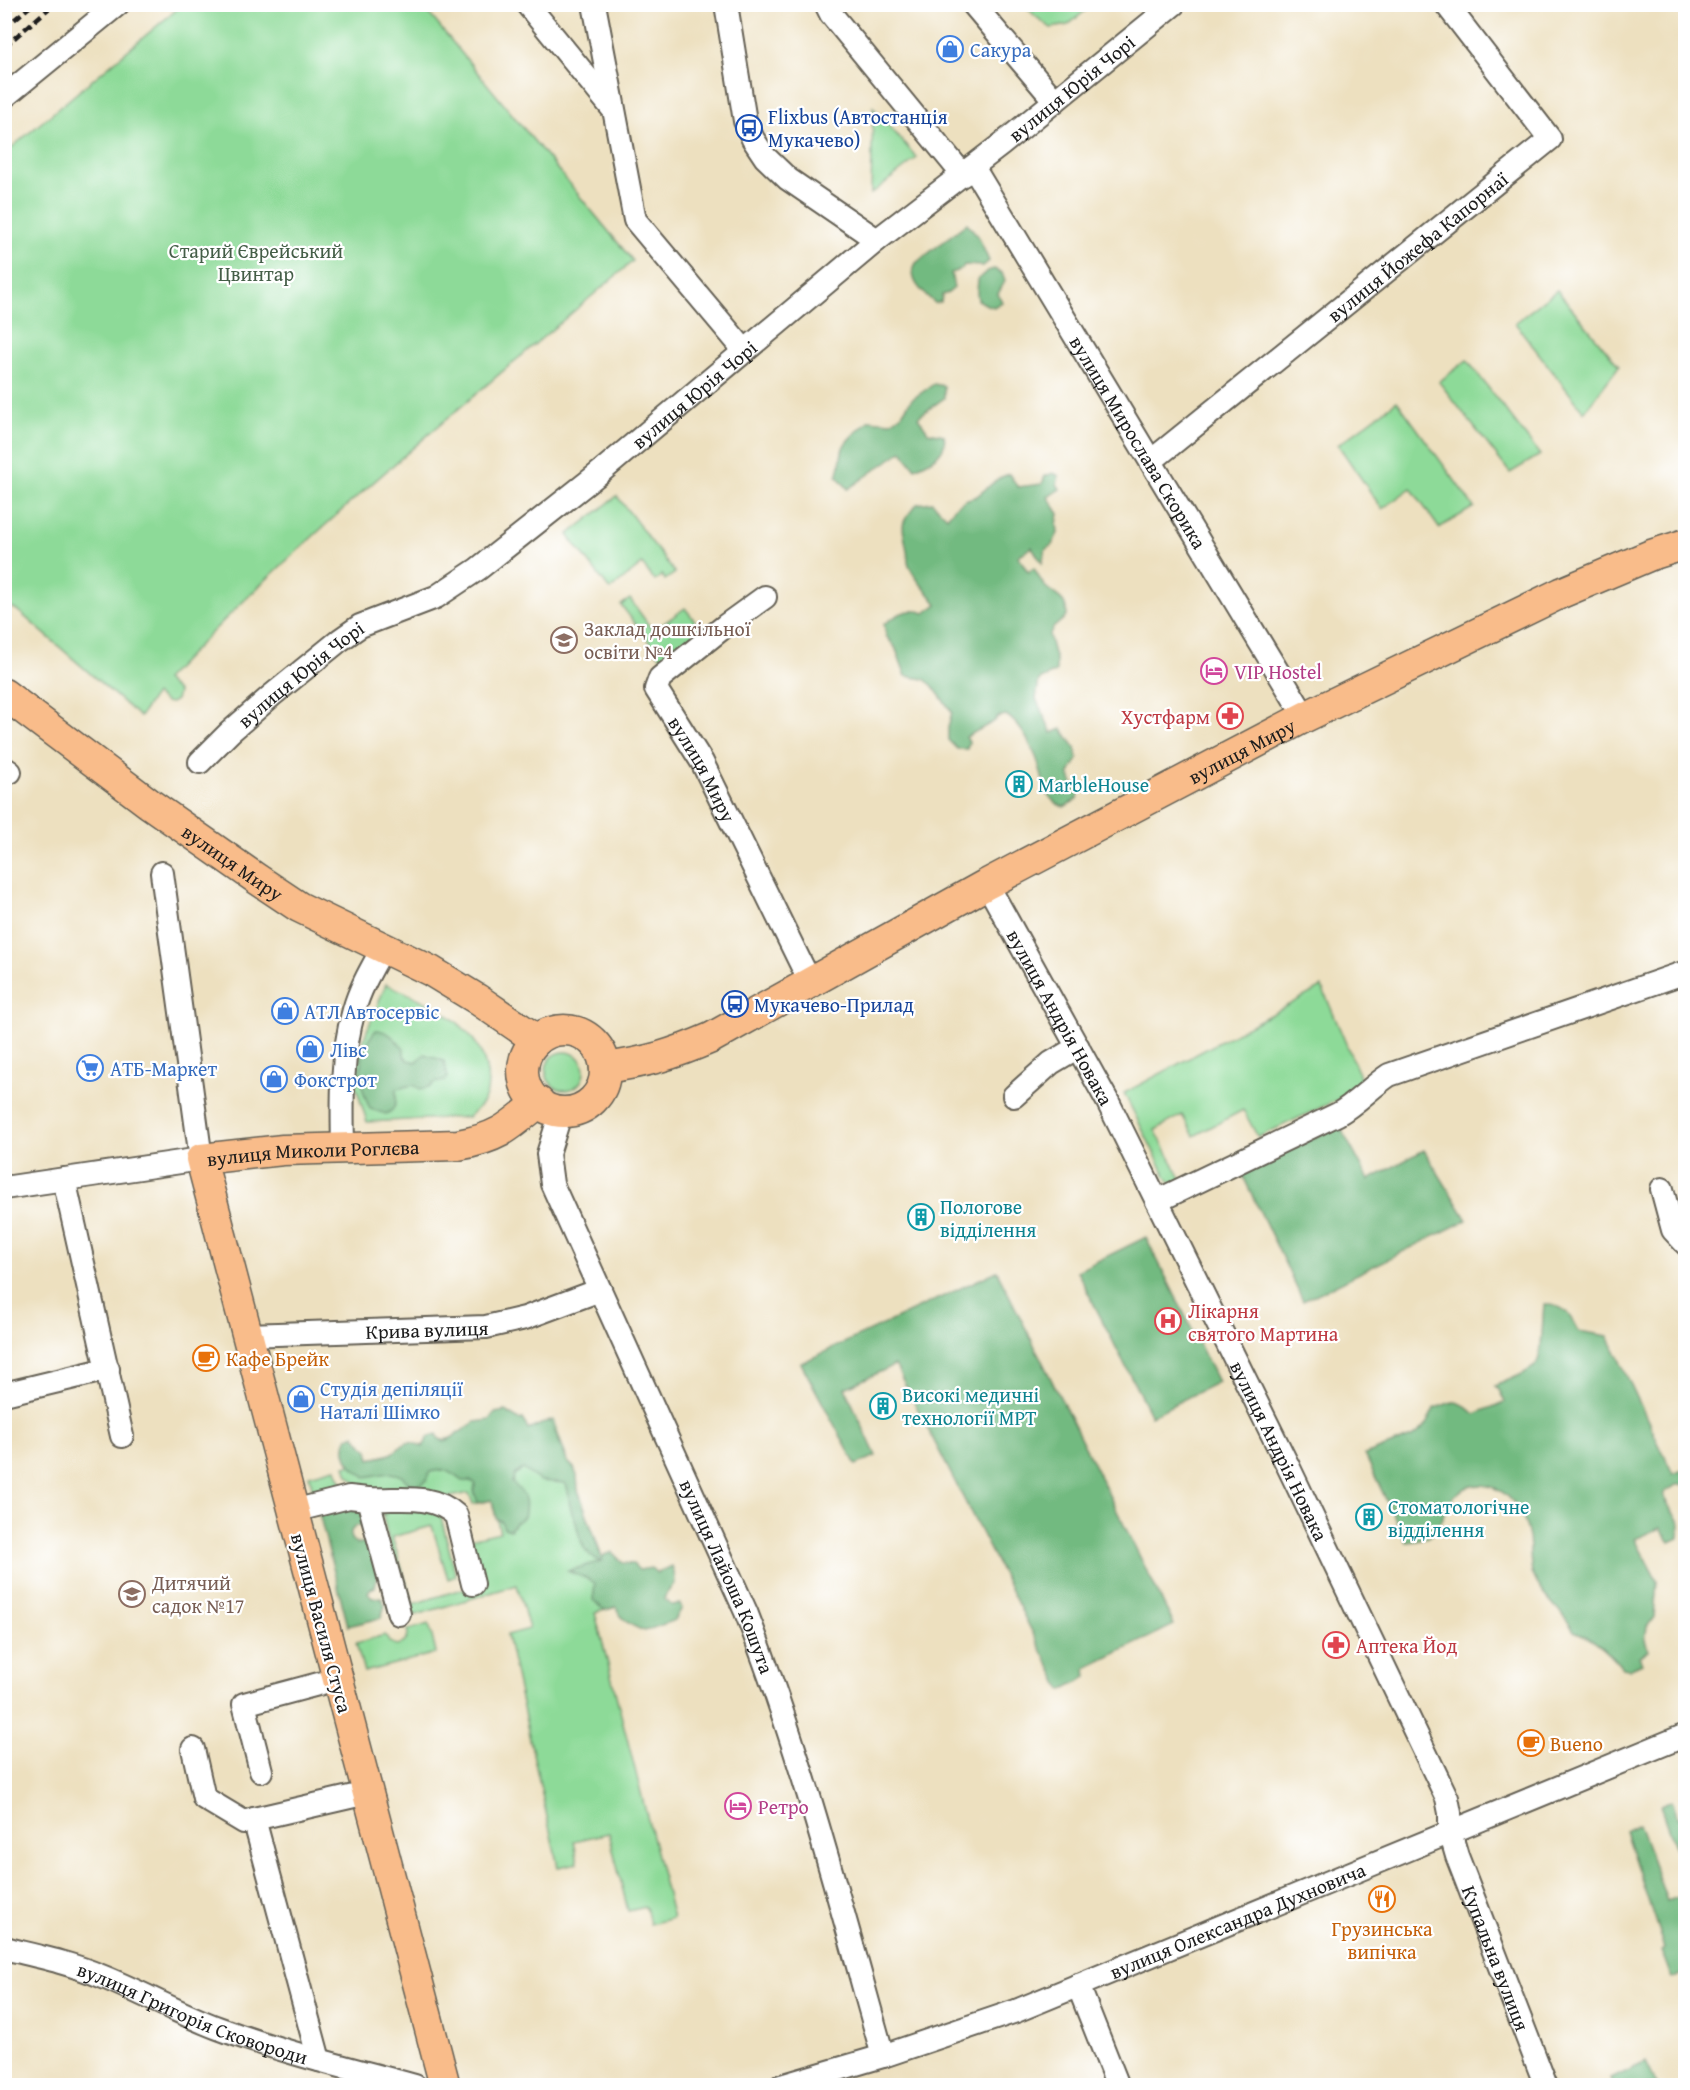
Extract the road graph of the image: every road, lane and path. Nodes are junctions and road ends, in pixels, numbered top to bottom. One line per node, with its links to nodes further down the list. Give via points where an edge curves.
1 (118, 4): 9 (street)
2 (527, 4): 11 (street)
3 (594, 4): 11 (street)
4 (726, 4): 13 (street, via 745,121 753,140 788,179)
5 (826, 4): 12 (street, вулиця Мирослава Скорика)
6 (973, 4): 10 (street)
7 (1174, 4): 10 (street, вулиця Юрія Чорі)
8 (1446, 4): 15 (street, вулиця Йожефа Капорнаї, via 1550,139)
9 (4, 97)
10 (1055, 101): 12 (street, вулиця Юрія Чорі)
11 (615, 111): 14 (street, via 635,220)
12 (968, 171): 13 (street, вулиця Юрія Чорі); 15 (street, вулиця Мирослава Скорика)
13 (877, 240): 14 (street, вулиця Юрія Чорі)
14 (746, 351): 20 (street, вулиця Юрія Чорі, via 478,569 436,597 360,626 340,640)
15 (1151, 462): 19 (street, вулиця Мирослава Скорика)
16 (1686, 544): 19 (main road, вулиця Миру, via 1561,593)
17 (765, 597): 25 (street, вулиця Миру, via 660,678 656,689 702,762)
18 (4, 694): 23 (main road, вулиця Миру, via 225,858 299,907)
19 (1305, 717): 22 (main road, вулиця Миру)
20 (200, 762)
21 (162, 873): 32 (street)
22 (987, 884): 25 (main road, вулиця Миру); 27 (street, вулиця Андрія Новака)
23 (383, 948): 26 (main road, вулиця Миру, via 431,971); 31 (street, via 354,1009 347,1040 341,1102)
24 (1686, 972): 36 (street, via 1389,1075 1354,1105)
25 (810, 982): 28 (main road, вулиця Миру, via 673,1055)
26 (537, 1040): 28 (main road, via 553,1030 580,1033 599,1051); 30 (main road, via 526,1056 525,1081 530,1093)
27 (1078, 1047): 29 (street, via 1051,1063); 36 (street, вулиця Андрія Новака)
28 (605, 1068): 30 (main road, via 602,1088 585,1106 573,1111)
29 (1014, 1096)
30 (550, 1107): 31 (main road, вулиця Миколи Роглєва, via 496,1135 458,1145); 38 (street, вулиця Лайоша Кошута, via 548,1167 552,1184)
31 (343, 1147): 32 (main road, вулиця Миколи Роглєва)
32 (201, 1159): 33 (street, вулиця Миколи Роглєва); 39 (main road, вулиця Василя Стуса)
33 (64, 1179): 34 (street, вулиця Миколи Роглєва); 40 (street)
34 (4, 1188)
35 (1662, 1189): 37 (street, via 1673,1230)
36 (1157, 1201): 53 (street, вулиця Андрія Новака, via 1447,1797)
37 (1686, 1244)
38 (600, 1290): 39 (street, Крива вулиця, via 486,1328); 56 (street, вулиця Лайоша Кошута, via 767,1666)
39 (247, 1335): 44 (main road, вулиця Василя Стуса)
40 (108, 1369): 41 (street); 42 (street)
41 (4, 1394)
42 (122, 1436)
43 (368, 1499): 44 (street, via 350,1497); 45 (street, via 425,1499 456,1515); 46 (street)
44 (293, 1511): 47 (main road, вулиця Василя Стуса)
45 (473, 1584)
46 (399, 1614)
47 (337, 1679): 50 (street, via 244,1704); 51 (main road, вулиця Василя Стуса)
48 (1686, 1735): 53 (street, вулиця Олександра Духновича)
49 (193, 1749): 52 (street, via 204,1798)
50 (261, 1771)
51 (367, 1793): 52 (street); 59 (main road, вулиця Василя Стуса)
52 (252, 1826): 57 (street)
53 (1450, 1832): 55 (street, вулиця Олександра Духновича); 62 (street, Купальна вулиця)
54 (4, 1948): 57 (street, вулиця Григорія Сковороди, via 99,1975 181,2014)
55 (1078, 1985): 56 (street, вулиця Олександра Духновича, via 1005,2015); 61 (street)
56 (883, 2056): 60 (street, вулиця Олександра Духновича)
57 (319, 2060): 58 (street, вулиця Григорія Сковороди)
58 (415, 2085)
59 (445, 2085)
60 (781, 2085)
61 (1118, 2085)
62 (1546, 2085)

